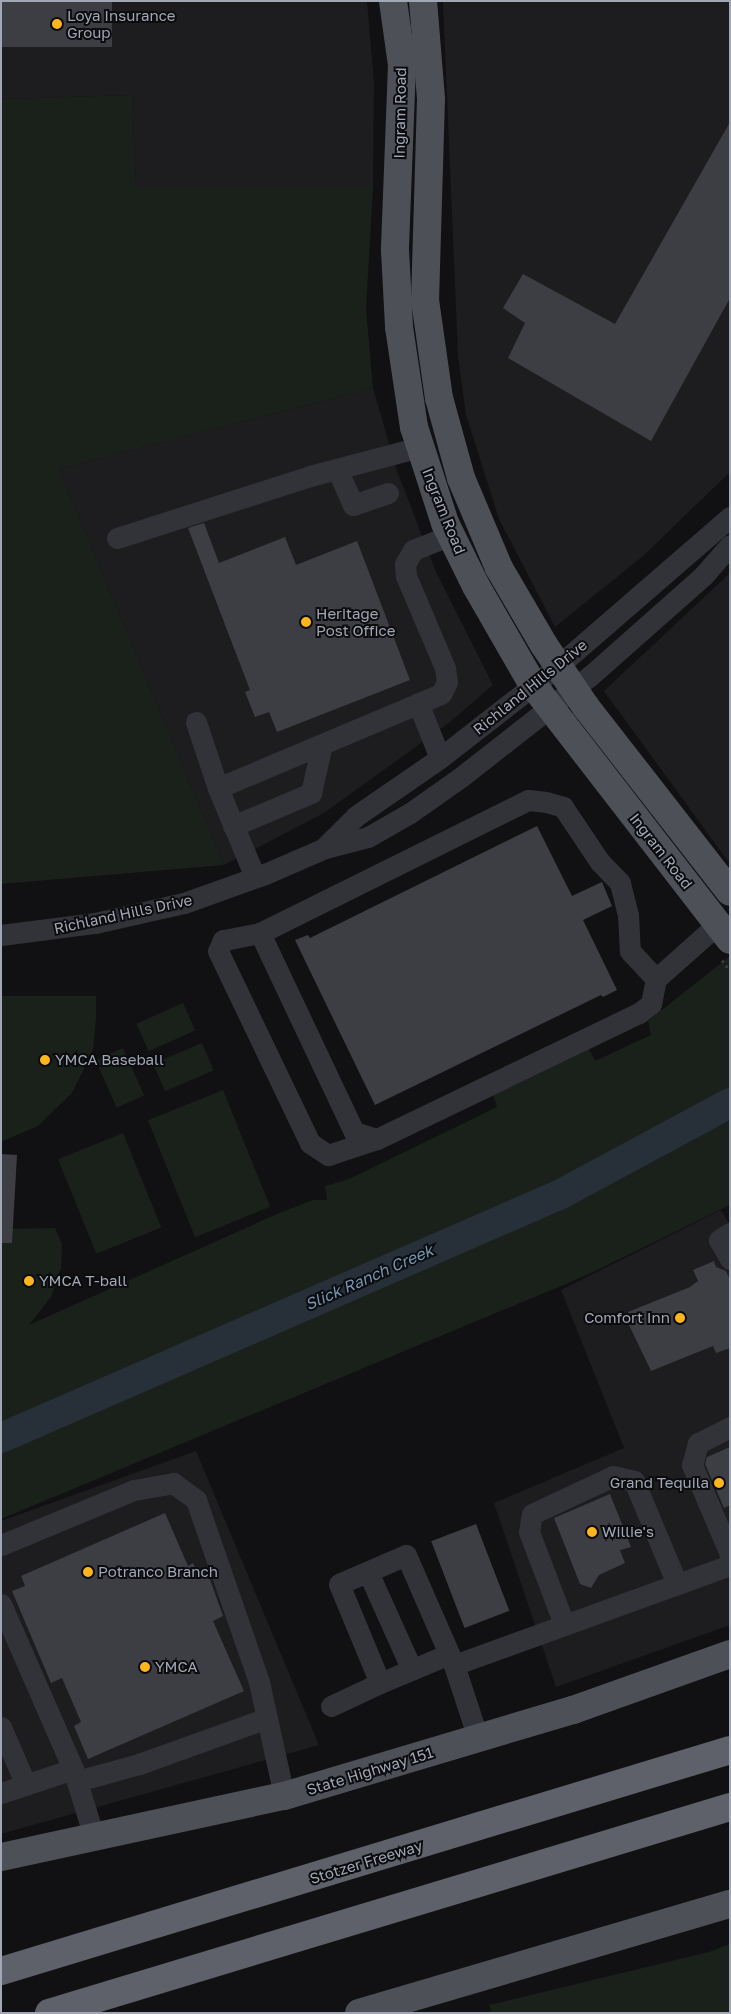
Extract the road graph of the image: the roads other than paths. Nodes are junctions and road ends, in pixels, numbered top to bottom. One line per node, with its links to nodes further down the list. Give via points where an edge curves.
1 (394, 1): 3 (main road, Ingram Road, via 402,65)
2 (423, 1): 4 (main road, Ingram Road, via 430,68)
3 (401, 128): 4 (main road); 6 (main road, Ingram Road, via 394,280 408,398)
4 (430, 129): 5 (main road, Ingram Road, via 425,300 436,380)
5 (449, 440): 6 (main road); 13 (main road, Ingram Road, via 490,550 520,608)
6 (420, 447): 7 (street); 10 (main road, Ingram Road)
7 (346, 467): 8 (street, via 353,505); 11 (street)
8 (388, 493)
9 (730, 517): 13 (street, Richland Hills Drive)
10 (451, 535): 15 (main road, Ingram Road, via 476,586); 16 (street, via 413,550 405,564 406,576 445,668 447,682 441,694)
11 (117, 538)
12 (730, 545): 14 (street, Richland Hills Drive, via 703,576 662,614)
13 (558, 666): 14 (main road, Ingram Road); 15 (street, Richland Hills Drive)
14 (573, 689): 15 (street, Richland Hills Drive); 24 (main road, Ingram Road)
15 (541, 696): 19 (street, Richland Hills Drive); 22 (street, Richland Hills Drive, via 410,814 368,837); 25 (main road, Ingram Road)
16 (418, 703): 18 (street); 19 (street)
17 (196, 722): 20 (street)
18 (322, 744): 20 (street); 21 (street, via 311,792)
19 (440, 758): 22 (street, Richland Hills Drive, via 356,816)
20 (218, 788): 21 (street)
21 (233, 826): 23 (street)
22 (325, 848): 23 (street, Richland Hills Drive)
23 (255, 878): 27 (street, Richland Hills Drive, via 175,905 95,923)
24 (730, 892)
25 (726, 927): 28 (street)
26 (260, 933): 28 (street, via 528,800 546,802 563,807 600,862 620,883 628,915 630,950); 29 (street, via 354,1132); 29 (street, via 223,940 218,951 310,1143 328,1155)
27 (1, 935)
28 (656, 979): 29 (street, via 651,1004 639,1013)
29 (377, 1139)
30 (730, 1233): 31 (street, via 718,1240)
31 (730, 1259)
32 (730, 1427): 34 (street, via 698,1443 692,1465)
33 (1, 1544): 46 (street, via 134,1490 173,1483 196,1500 259,1682)
34 (730, 1554)
35 (730, 1565): 37 (street)
36 (368, 1572): 42 (street, via 406,1555); 43 (street); 44 (street, via 339,1584)
37 (677, 1584): 39 (street); 39 (street, via 634,1482 613,1476 532,1514 529,1532)
38 (1, 1604): 40 (street)
39 (564, 1624): 42 (street)
40 (10, 1649): 50 (street)
41 (730, 1654): 48 (main road, State Highway 151, via 629,1692)
42 (452, 1660): 43 (street); 48 (street)
43 (412, 1670): 44 (street)
44 (380, 1683): 45 (street)
45 (331, 1706)
46 (266, 1718): 50 (street, via 139,1764); 53 (street)
47 (1, 1728): 51 (street)
48 (478, 1738): 53 (main road, State Highway 151)
49 (730, 1750): 58 (highway, Stotzer Freeway)
50 (75, 1775): 51 (street); 55 (street)
51 (26, 1785): 52 (street)
52 (1, 1793)
53 (284, 1796): 55 (main road, State Highway 151)
54 (730, 1807): 59 (highway)
55 (94, 1837): 56 (main road, State Highway 151)
56 (1, 1856)
57 (730, 1904): 60 (main road)
58 (1, 1971)
59 (49, 2013)
60 (359, 2013)

